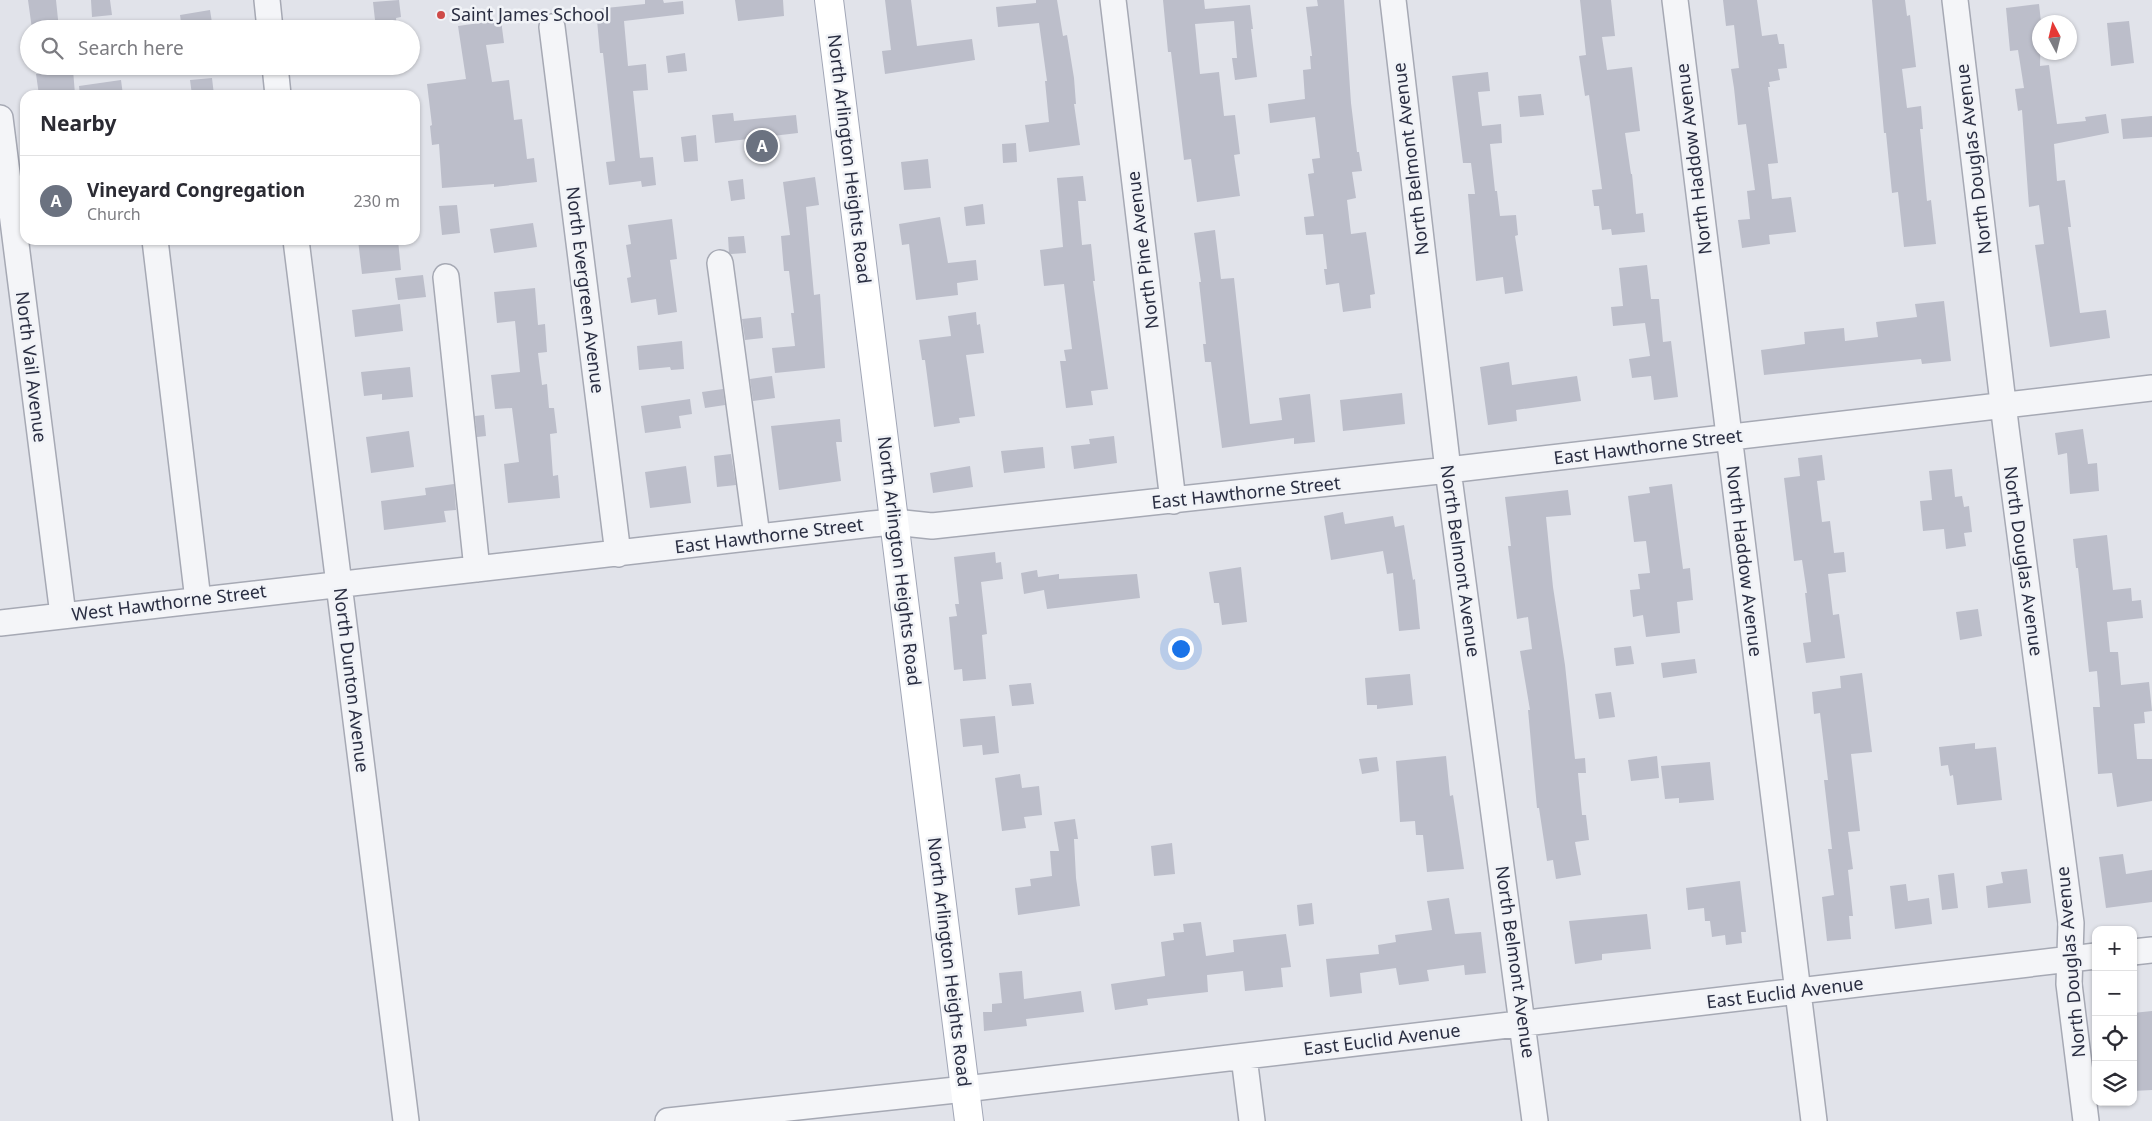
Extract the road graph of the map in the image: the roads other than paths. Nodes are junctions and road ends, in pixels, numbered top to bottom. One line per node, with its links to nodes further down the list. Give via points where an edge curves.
1 (267, 0): 7 (street)
2 (829, 0): 22 (main road, North Arlington Heights Road)
3 (1113, 0): 21 (street, North Pine Avenue)
4 (1393, 0): 20 (street, North Belmont Avenue)
5 (1675, 0): 19 (street, North Haddow Avenue)
6 (1955, 0): 18 (street, North Douglas Avenue)
7 (269, 20)
8 (552, 27): 24 (street, North Evergreen Avenue)
9 (276, 75): 10 (street)
10 (277, 90)
11 (0, 118): 12 (street, North Vail Avenue)
12 (11, 188): 28 (street, North Vail Avenue)
13 (156, 245): 27 (street)
14 (297, 245): 26 (street, North Dunton Avenue)
15 (720, 263): 23 (street)
16 (446, 277): 25 (street)
17 (2152, 388): 18 (street, East Hawthorne Street)
18 (2003, 405): 19 (street, East Hawthorne Street); 33 (street, North Douglas Avenue, via 2071,923)
19 (1728, 437): 20 (street, East Hawthorne Street); 34 (street, North Haddow Avenue)
20 (1448, 470): 21 (street, East Hawthorne Street); 35 (street, North Belmont Avenue)
21 (1173, 501): 22 (street, East Hawthorne Street, via 932,526)
22 (894, 522): 23 (street, East Hawthorne Street); 37 (main road, North Arlington Heights Road)
23 (757, 536): 24 (street, East Hawthorne Street)
24 (618, 554): 25 (street, East Hawthorne Street)
25 (477, 569): 26 (street, East Hawthorne Street)
26 (339, 584): 27 (street, West Hawthorne Street); 39 (street, North Dunton Avenue)
27 (198, 600): 28 (street, West Hawthorne Street)
28 (62, 615): 29 (street, West Hawthorne Street)
29 (0, 623)
30 (2152, 950): 31 (street)
31 (2137, 952)
32 (2092, 957): 33 (street, East Euclid Avenue)
33 (2070, 960): 34 (street, East Euclid Avenue); 44 (street, North Douglas Avenue, via 2069,984)
34 (1798, 991): 35 (street, East Euclid Avenue); 43 (street, North Haddow Avenue)
35 (1523, 1024): 36 (street, East Euclid Avenue); 42 (street, North Belmont Avenue)
36 (1244, 1057): 37 (street, East Euclid Avenue); 41 (street)
37 (965, 1089): 38 (street, East Euclid Avenue); 40 (main road, North Arlington Heights Road)
38 (682, 1120)
39 (406, 1121)
40 (969, 1121)
41 (1252, 1121)
42 (1535, 1121)
43 (1814, 1121)
44 (2086, 1121)

